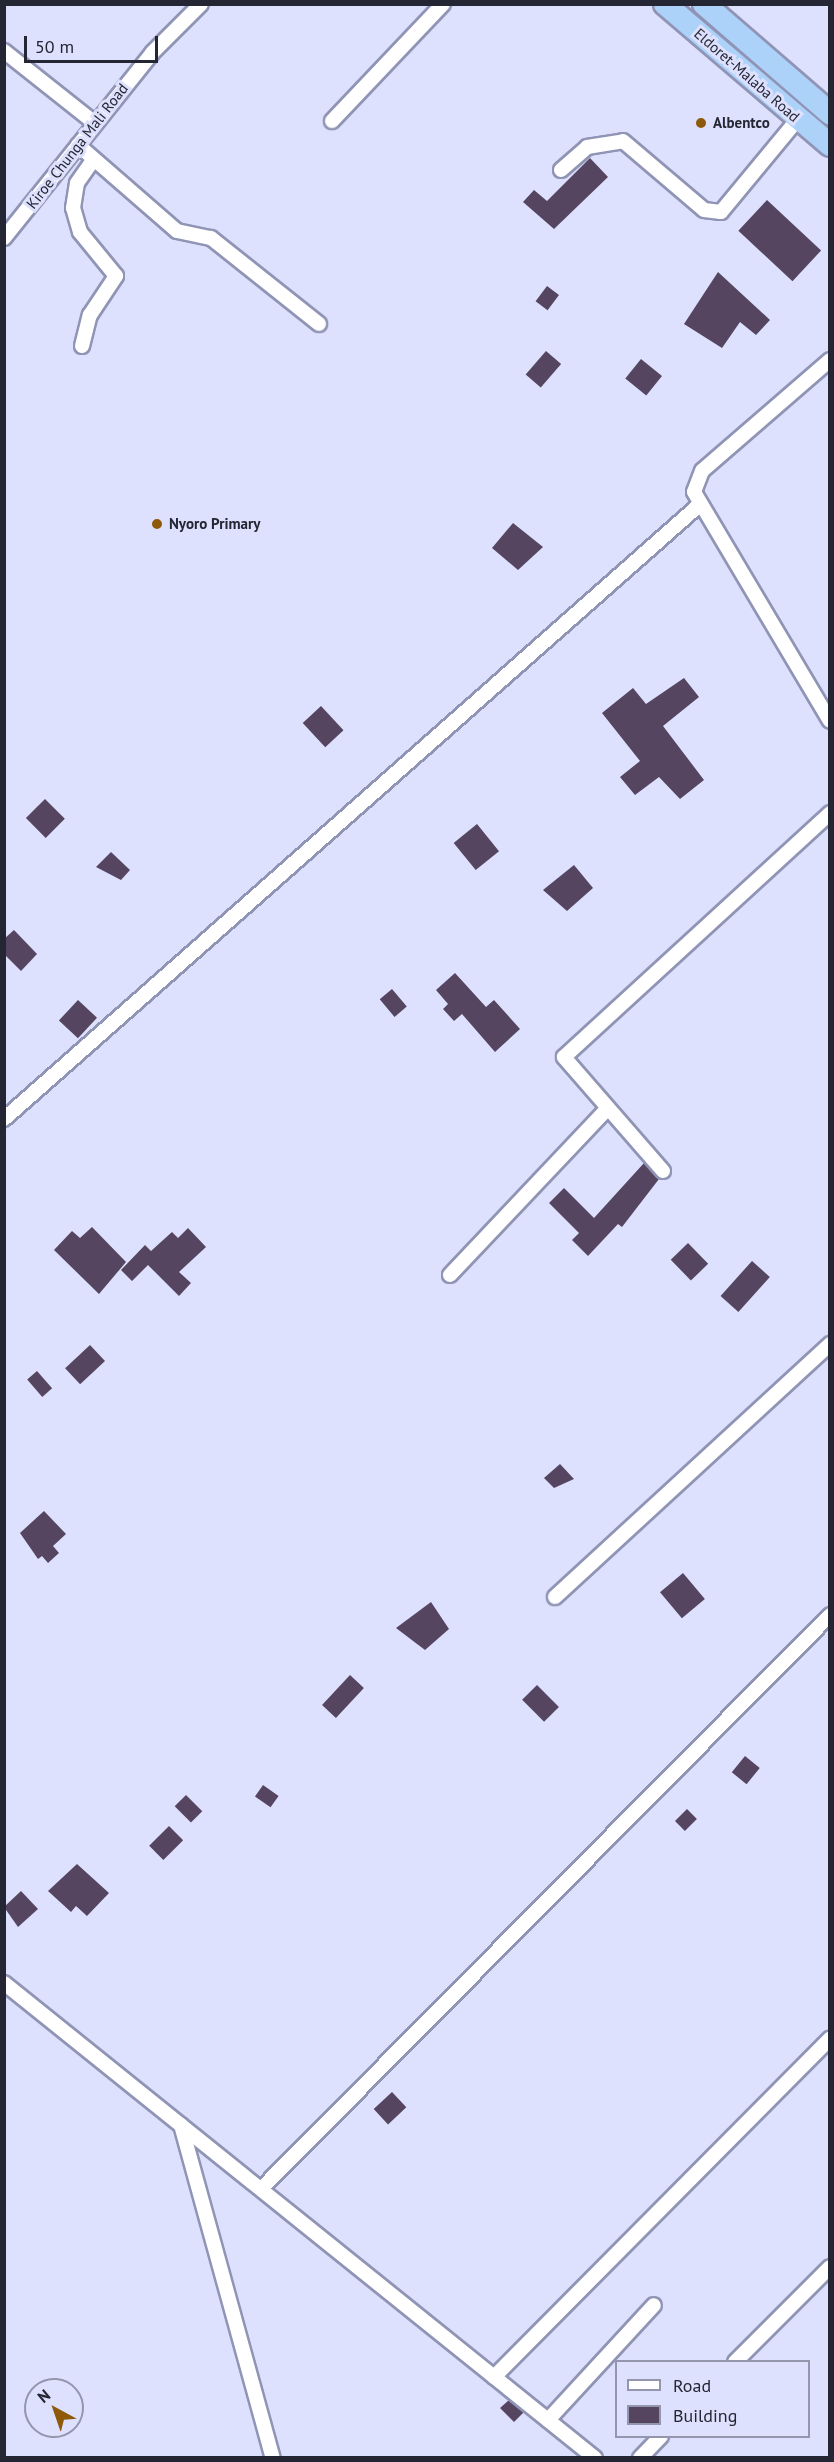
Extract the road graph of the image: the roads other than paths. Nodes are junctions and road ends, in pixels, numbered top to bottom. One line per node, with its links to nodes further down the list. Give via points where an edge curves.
1 (201, 4): 9 (street, Kiroe Chunga Mali Road, via 152,53)
2 (443, 4): 8 (street)
3 (665, 4): 7 (highway, Eldoret-Malaba Road)
4 (704, 4): 6 (highway, Eldoret-Malaba Road)
5 (4, 51): 9 (street)
6 (830, 113)
7 (798, 119): 11 (highway, Eldoret-Malaba Road); 13 (street, via 721,212 704,210 623,141 587,147)
8 (332, 121)
9 (95, 123): 10 (street, Kiroe Chunga Mali Road)
10 (78, 145): 12 (street); 14 (street, Kiroe Chunga Mali Road)
11 (830, 146)
12 (94, 159): 15 (street, via 177,231 211,238); 16 (street, via 77,183 74,208 80,232 117,276 90,315)
13 (561, 170)
14 (4, 238)
15 (320, 324)
16 (82, 346)
17 (830, 360): 18 (street, via 702,471 694,492)
18 (698, 506): 19 (street); 22 (street)
19 (830, 722)
20 (830, 813): 21 (street, via 566,1053 566,1062)
21 (606, 1110): 23 (street); 24 (street)
22 (4, 1119)
23 (663, 1172)
24 (450, 1275)
25 (830, 1344): 26 (street)
26 (555, 1597)
27 (830, 1615): 31 (street)
28 (4, 1983): 30 (street)
29 (830, 2039): 35 (street)
30 (181, 2125): 31 (street); 38 (street)
31 (261, 2189): 35 (street)
32 (830, 2267): 34 (street)
33 (654, 2305): 36 (street)
34 (736, 2360)
35 (495, 2377): 36 (street)
36 (548, 2420): 39 (street)
37 (659, 2438): 40 (street)
38 (273, 2457)
39 (595, 2457)
40 (640, 2457)

